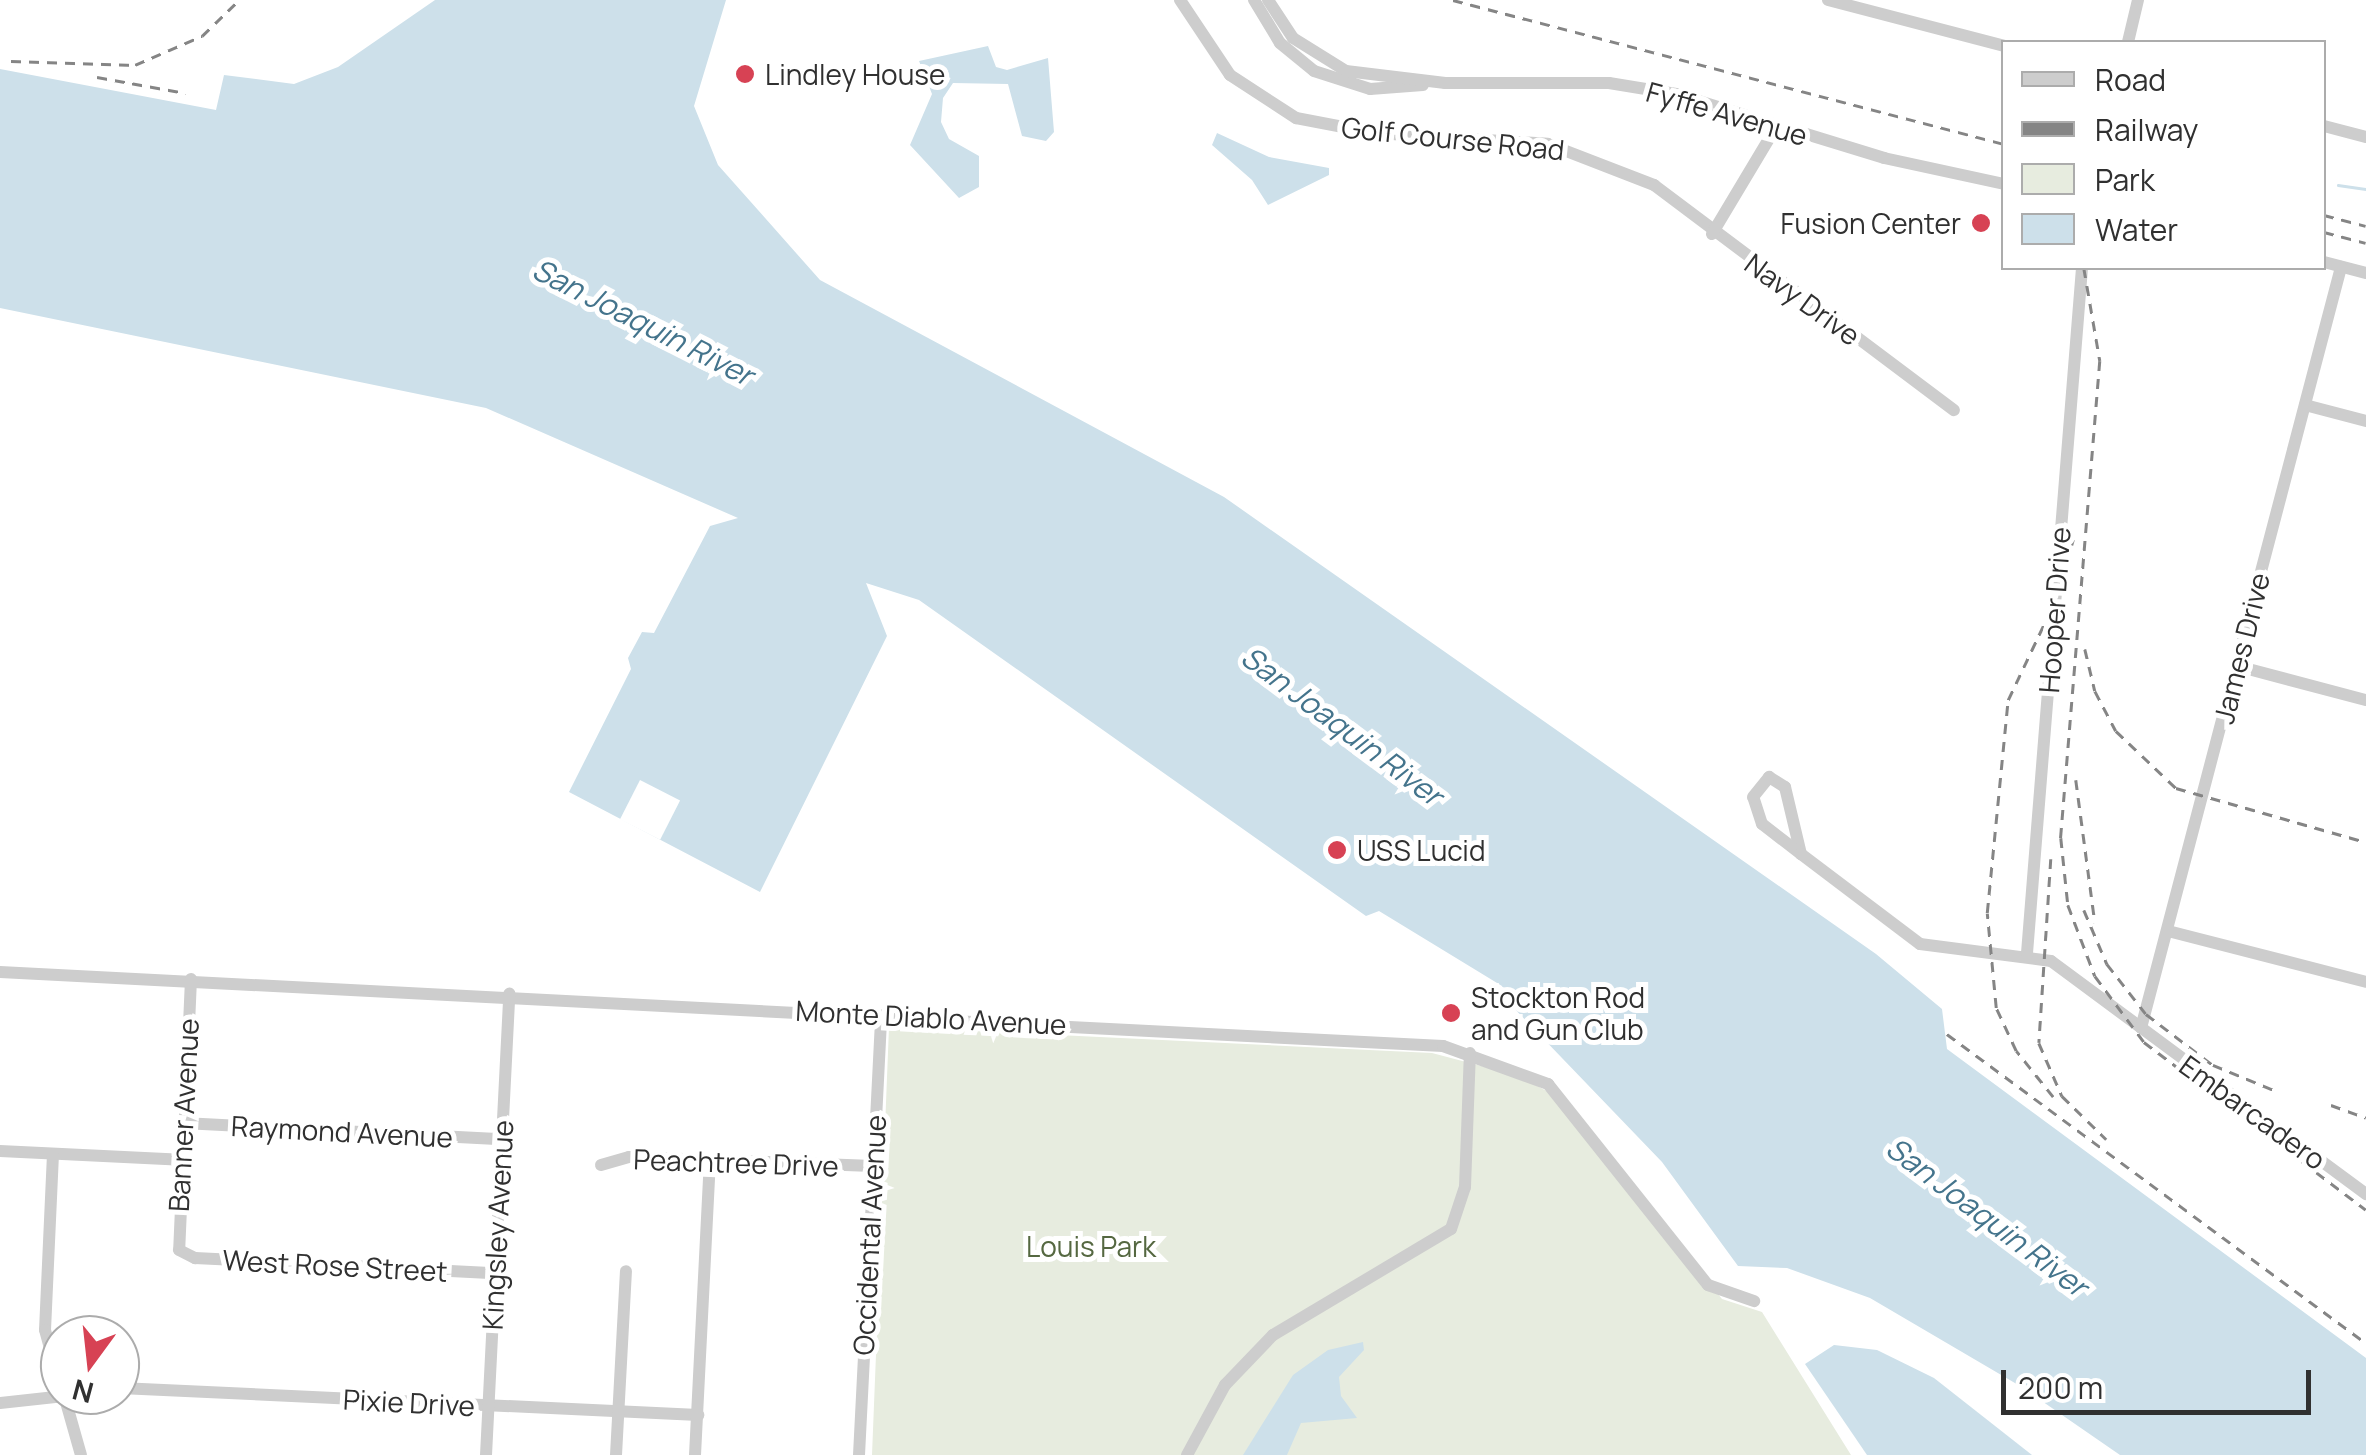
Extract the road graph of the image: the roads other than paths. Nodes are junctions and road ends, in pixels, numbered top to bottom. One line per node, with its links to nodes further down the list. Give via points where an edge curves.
1 (1180, 0): 13 (street, Golf Course Road, via 1230,76 1296,118 1375,133 1548,144)
2 (1254, 0): 8 (street, Fyffe Avenue, via 1280,43 1329,78 1370,89)
3 (1268, 0): 8 (street, Fyffe Avenue, via 1294,38 1328,63 1364,75)
4 (1828, 0): 7 (street)
5 (2138, 0): 6 (street)
6 (2128, 40)
7 (2001, 45)
8 (1445, 82): 10 (street, Fyffe Avenue, via 1609,83 1676,94)
9 (2326, 127): 11 (street)
10 (1776, 128): 12 (street, Fyffe Avenue); 14 (street)
11 (2366, 137)
12 (2001, 183)
13 (1654, 185): 14 (street, Navy Drive)
14 (1712, 234): 20 (street, Navy Drive)
15 (2326, 262): 16 (street)
16 (2341, 266): 18 (street); 19 (street, James Drive)
17 (2082, 270): 26 (street, Hooper Drive)
18 (2366, 273)
19 (2305, 405): 21 (street); 22 (street, James Drive)
20 (1954, 410)
21 (2366, 421)
22 (2237, 666): 23 (street); 25 (street, James Drive)
23 (2366, 700)
24 (1801, 854): 24 (street, via 1762,824 1753,797 1769,777 1785,787); 26 (street, via 1920,944)
25 (2168, 931): 29 (street); 32 (street, James Drive)
26 (2027, 953): 32 (street, Embarcadero, via 2051,962)
27 (0, 972): 28 (street, Monte Diablo Avenue)
28 (190, 979): 30 (street, Monte Diablo Avenue); 34 (street, Banner Avenue)
29 (2366, 982)
30 (509, 994): 31 (street, Monte Diablo Avenue); 35 (street, Kingsley Avenue)
31 (880, 1016): 33 (street, Monte Diablo Avenue, via 1376,1039); 41 (street, Occidental Avenue)
32 (2141, 1028): 42 (street, Embarcadero)
33 (1470, 1053): 46 (street, Monte Diablo Avenue, via 1536,1076 1556,1091 1708,1285); 60 (street, via 1464,1186 1451,1229 1272,1335 1225,1385)
34 (183, 1122): 35 (street, Raymond Avenue); 38 (street, Banner Avenue)
35 (502, 1138): 45 (street, Kingsley Avenue)
36 (0, 1151): 37 (street)
37 (54, 1154): 38 (street); 47 (street)
38 (181, 1160): 43 (street, Banner Avenue)
39 (710, 1161): 40 (street, Peachtree Drive, via 630,1157); 41 (street, Peachtree Drive); 54 (street)
40 (602, 1165)
41 (873, 1166): 59 (street, Occidental Avenue)
42 (2366, 1194)
43 (179, 1250): 45 (street, West Rose Street, via 195,1258)
44 (626, 1271): 52 (street)
45 (494, 1273): 51 (street, Kingsley Avenue)
46 (1754, 1301)
47 (46, 1315)
48 (140, 1389): 51 (street, Pixie Drive)
49 (40, 1399): 50 (street)
50 (0, 1404)
51 (488, 1406): 52 (street, Pixie Drive); 56 (street, Kingsley Avenue)
52 (619, 1412): 54 (street, Pixie Drive); 57 (street)
53 (70, 1415): 55 (street)
54 (698, 1415): 58 (street)
55 (81, 1455)
56 (486, 1455)
57 (616, 1455)
58 (695, 1455)
59 (859, 1455)
60 (1188, 1455)

